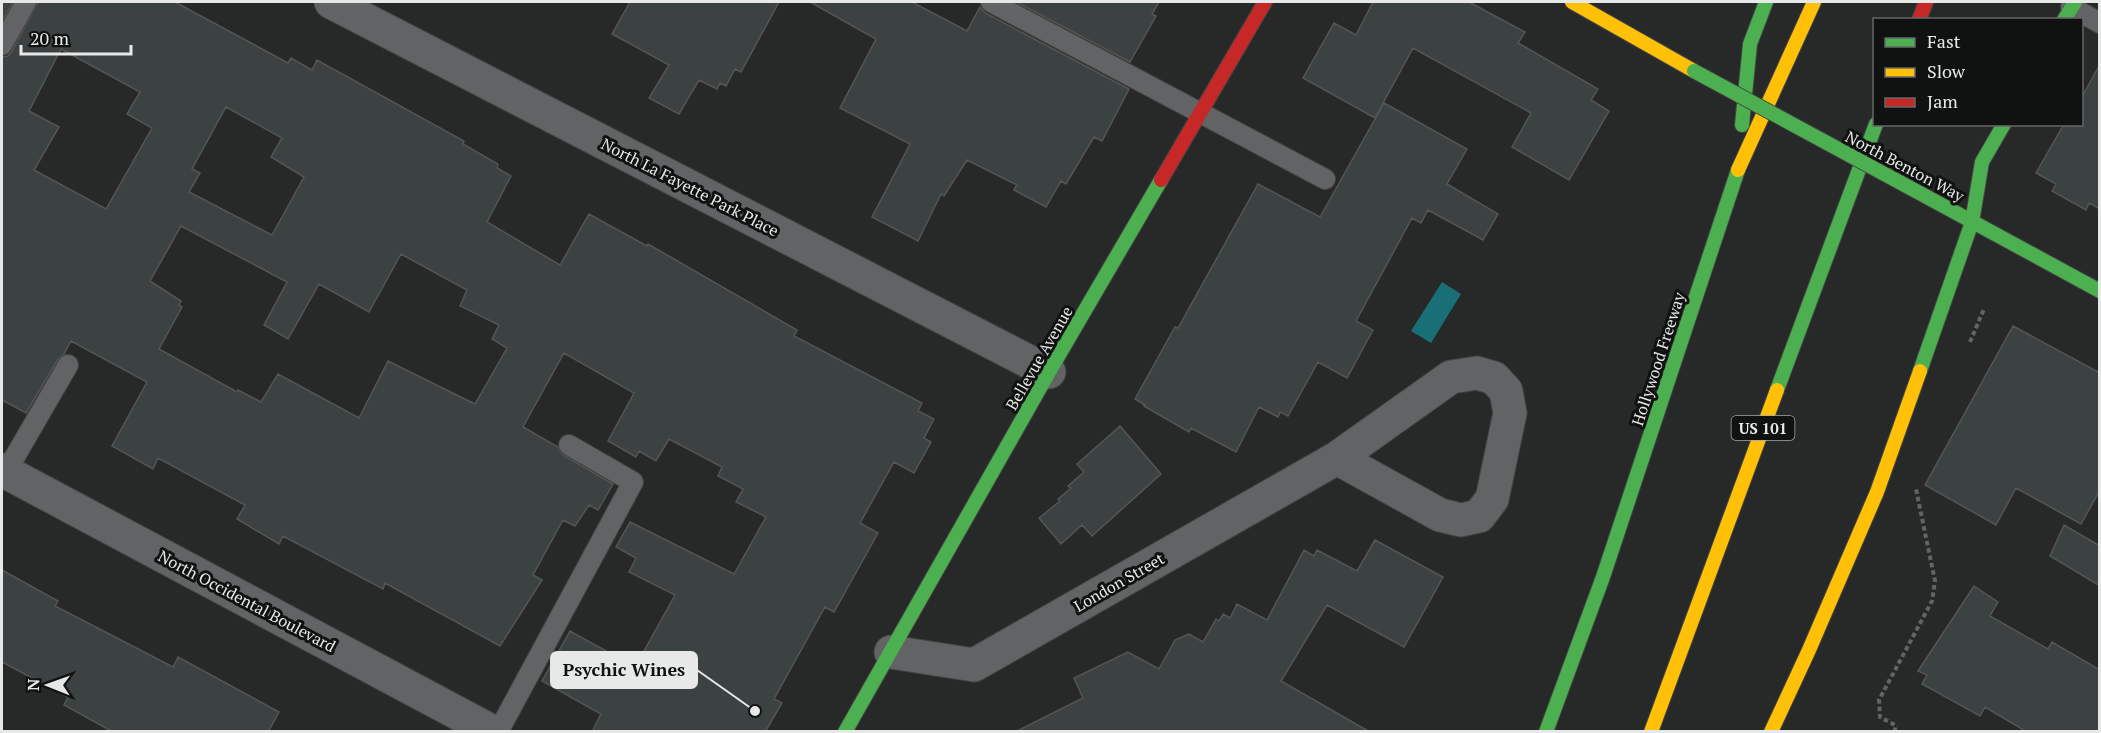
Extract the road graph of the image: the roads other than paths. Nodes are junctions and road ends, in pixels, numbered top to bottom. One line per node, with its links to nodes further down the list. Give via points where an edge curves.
1 (26, 2): 12 (lane)
2 (332, 2): 21 (street, North La Fayette Park Place)
3 (991, 2): 13 (lane)
4 (1265, 2): 13 (main road, Bellevue Avenue)
5 (1572, 2): 18 (main road, North Benton Way, bridge)
6 (1766, 2): 16 (main road, via 1750,44)
7 (1814, 2): 16 (main road, Hollywood Freeway)
8 (1926, 2): 10 (main road)
9 (2070, 9): 11 (lane)
10 (1920, 18)
11 (2100, 23)
12 (2, 45)
13 (1199, 113): 17 (lane); 21 (main road, Bellevue Avenue)
14 (1875, 126): 30 (main road, US 101)
15 (2003, 126): 18 (main road, via 1982,162)
16 (1738, 169): 29 (main road, Hollywood Freeway, via 1603,577)
17 (1325, 179)
18 (1972, 222): 19 (main road, North Benton Way); 31 (main road, via 1877,492)
19 (2100, 291)
20 (68, 365): 24 (lane)
21 (1049, 372): 25 (main road, Bellevue Avenue)
22 (569, 445): 27 (lane, via 633,482)
23 (1337, 458): 23 (street, London Street, via 1440,515 1461,520 1479,516 1492,499 1510,413 1506,391 1494,378 1477,373 1451,377); 25 (street, London Street, via 974,665)
24 (4, 471): 26 (street, North Occidental Boulevard)
25 (891, 651): 28 (main road, Bellevue Avenue)
26 (492, 732)
27 (498, 732)
28 (844, 732)
29 (1546, 732)
30 (1651, 732)
31 (1771, 732)

